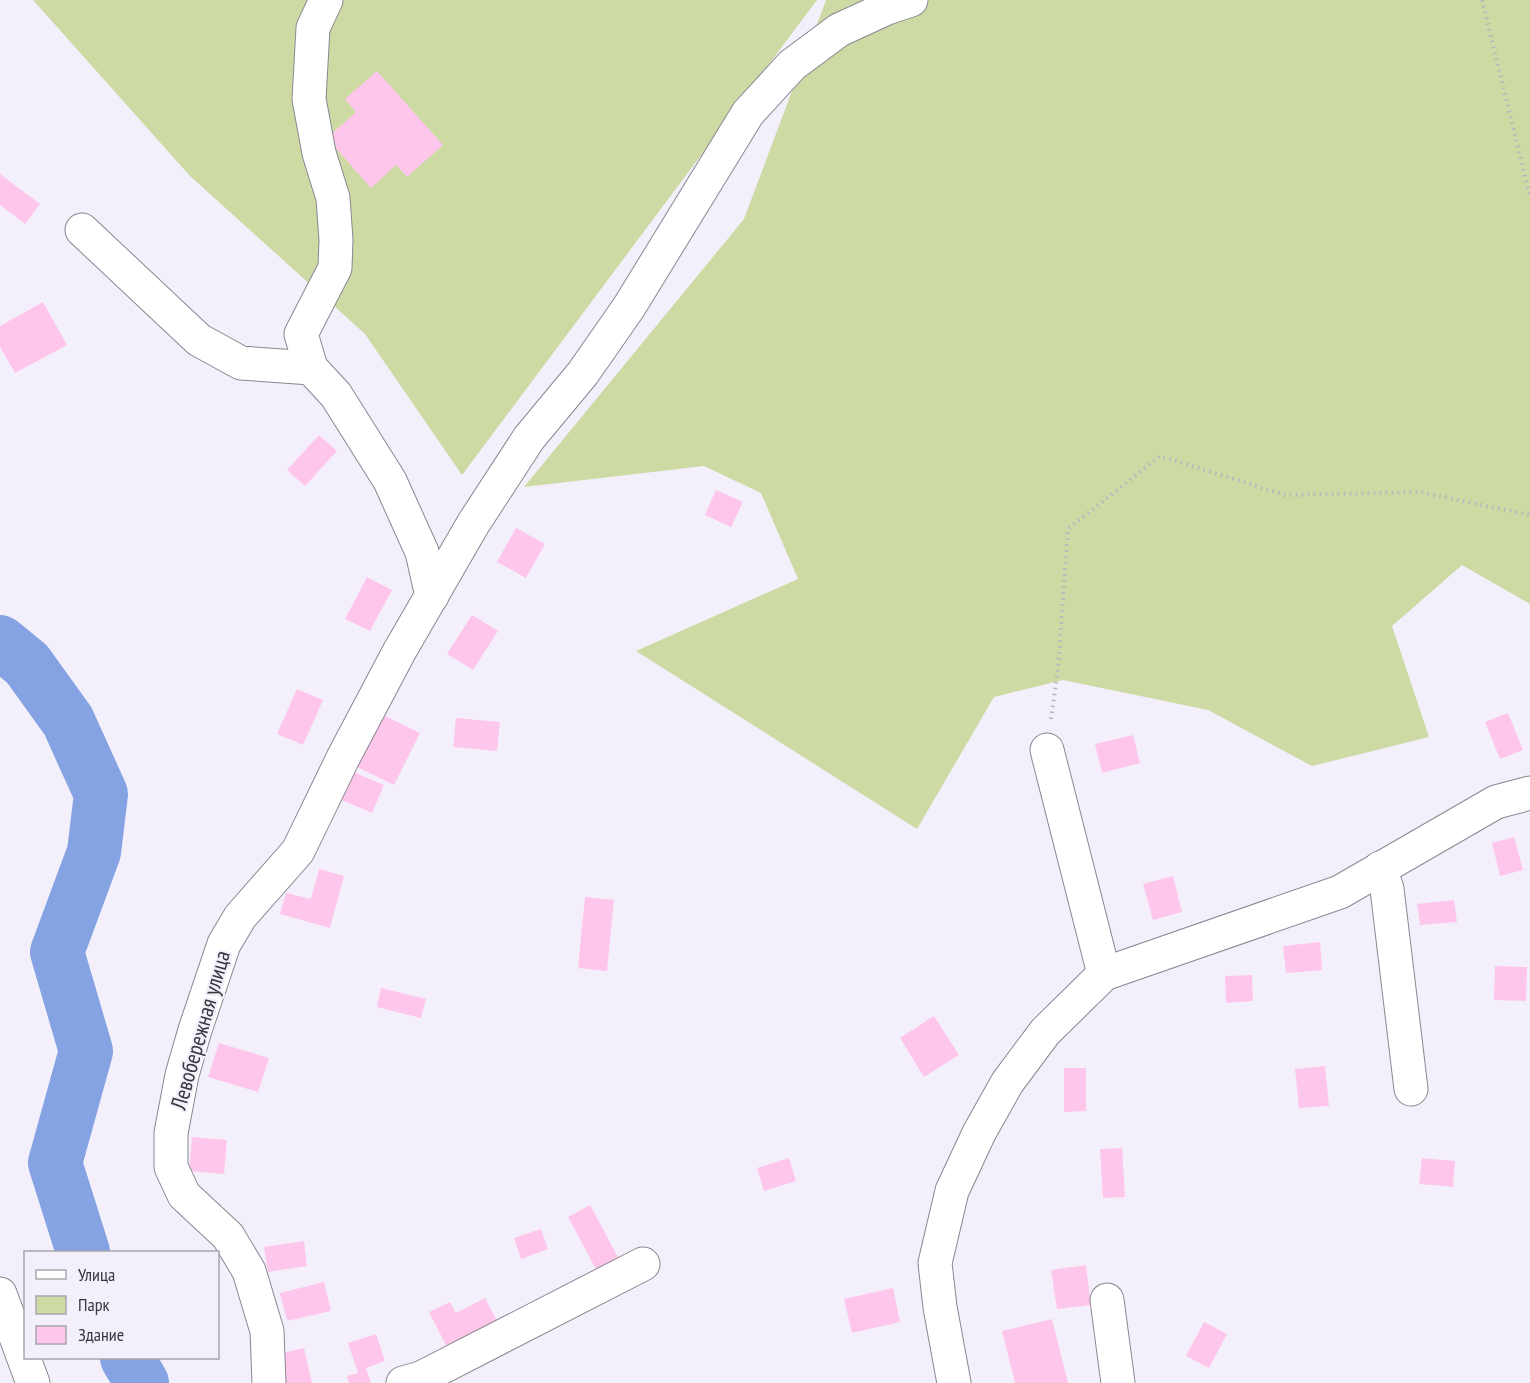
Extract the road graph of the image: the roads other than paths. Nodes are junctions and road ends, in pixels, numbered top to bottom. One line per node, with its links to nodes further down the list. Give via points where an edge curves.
1 (326, 0): 4 (street, via 313,28 309,99 319,153 333,198 335,268 301,334)
2 (911, 0): 5 (street, Левобережная улица, via 839,30 792,65 748,113 630,307 583,373 529,438)
3 (82, 230): 4 (street, via 199,340 241,363)
4 (311, 368): 5 (street, via 336,395 390,481 422,552)
5 (432, 596): 17 (street, Левобережная улица, via 343,758 298,851 240,917 224,944 182,1076 171,1133 171,1167 184,1195 228,1236 249,1271 267,1331)
6 (1047, 750): 9 (street)
7 (1530, 794): 8 (street, via 1496,802)
8 (1380, 868): 9 (street, via 1340,892); 10 (street, via 1387,889)
9 (1104, 974): 19 (street, via 1045,1032 1007,1083 952,1191 935,1263)
10 (1411, 1089)
11 (643, 1264): 18 (street, via 421,1378)
12 (0, 1294): 14 (street)
13 (1107, 1300): 20 (street)
14 (24, 1359)
15 (24, 1359): 16 (street)
16 (33, 1383)
17 (269, 1383)
18 (403, 1383)
19 (954, 1383)
20 (1118, 1383)

